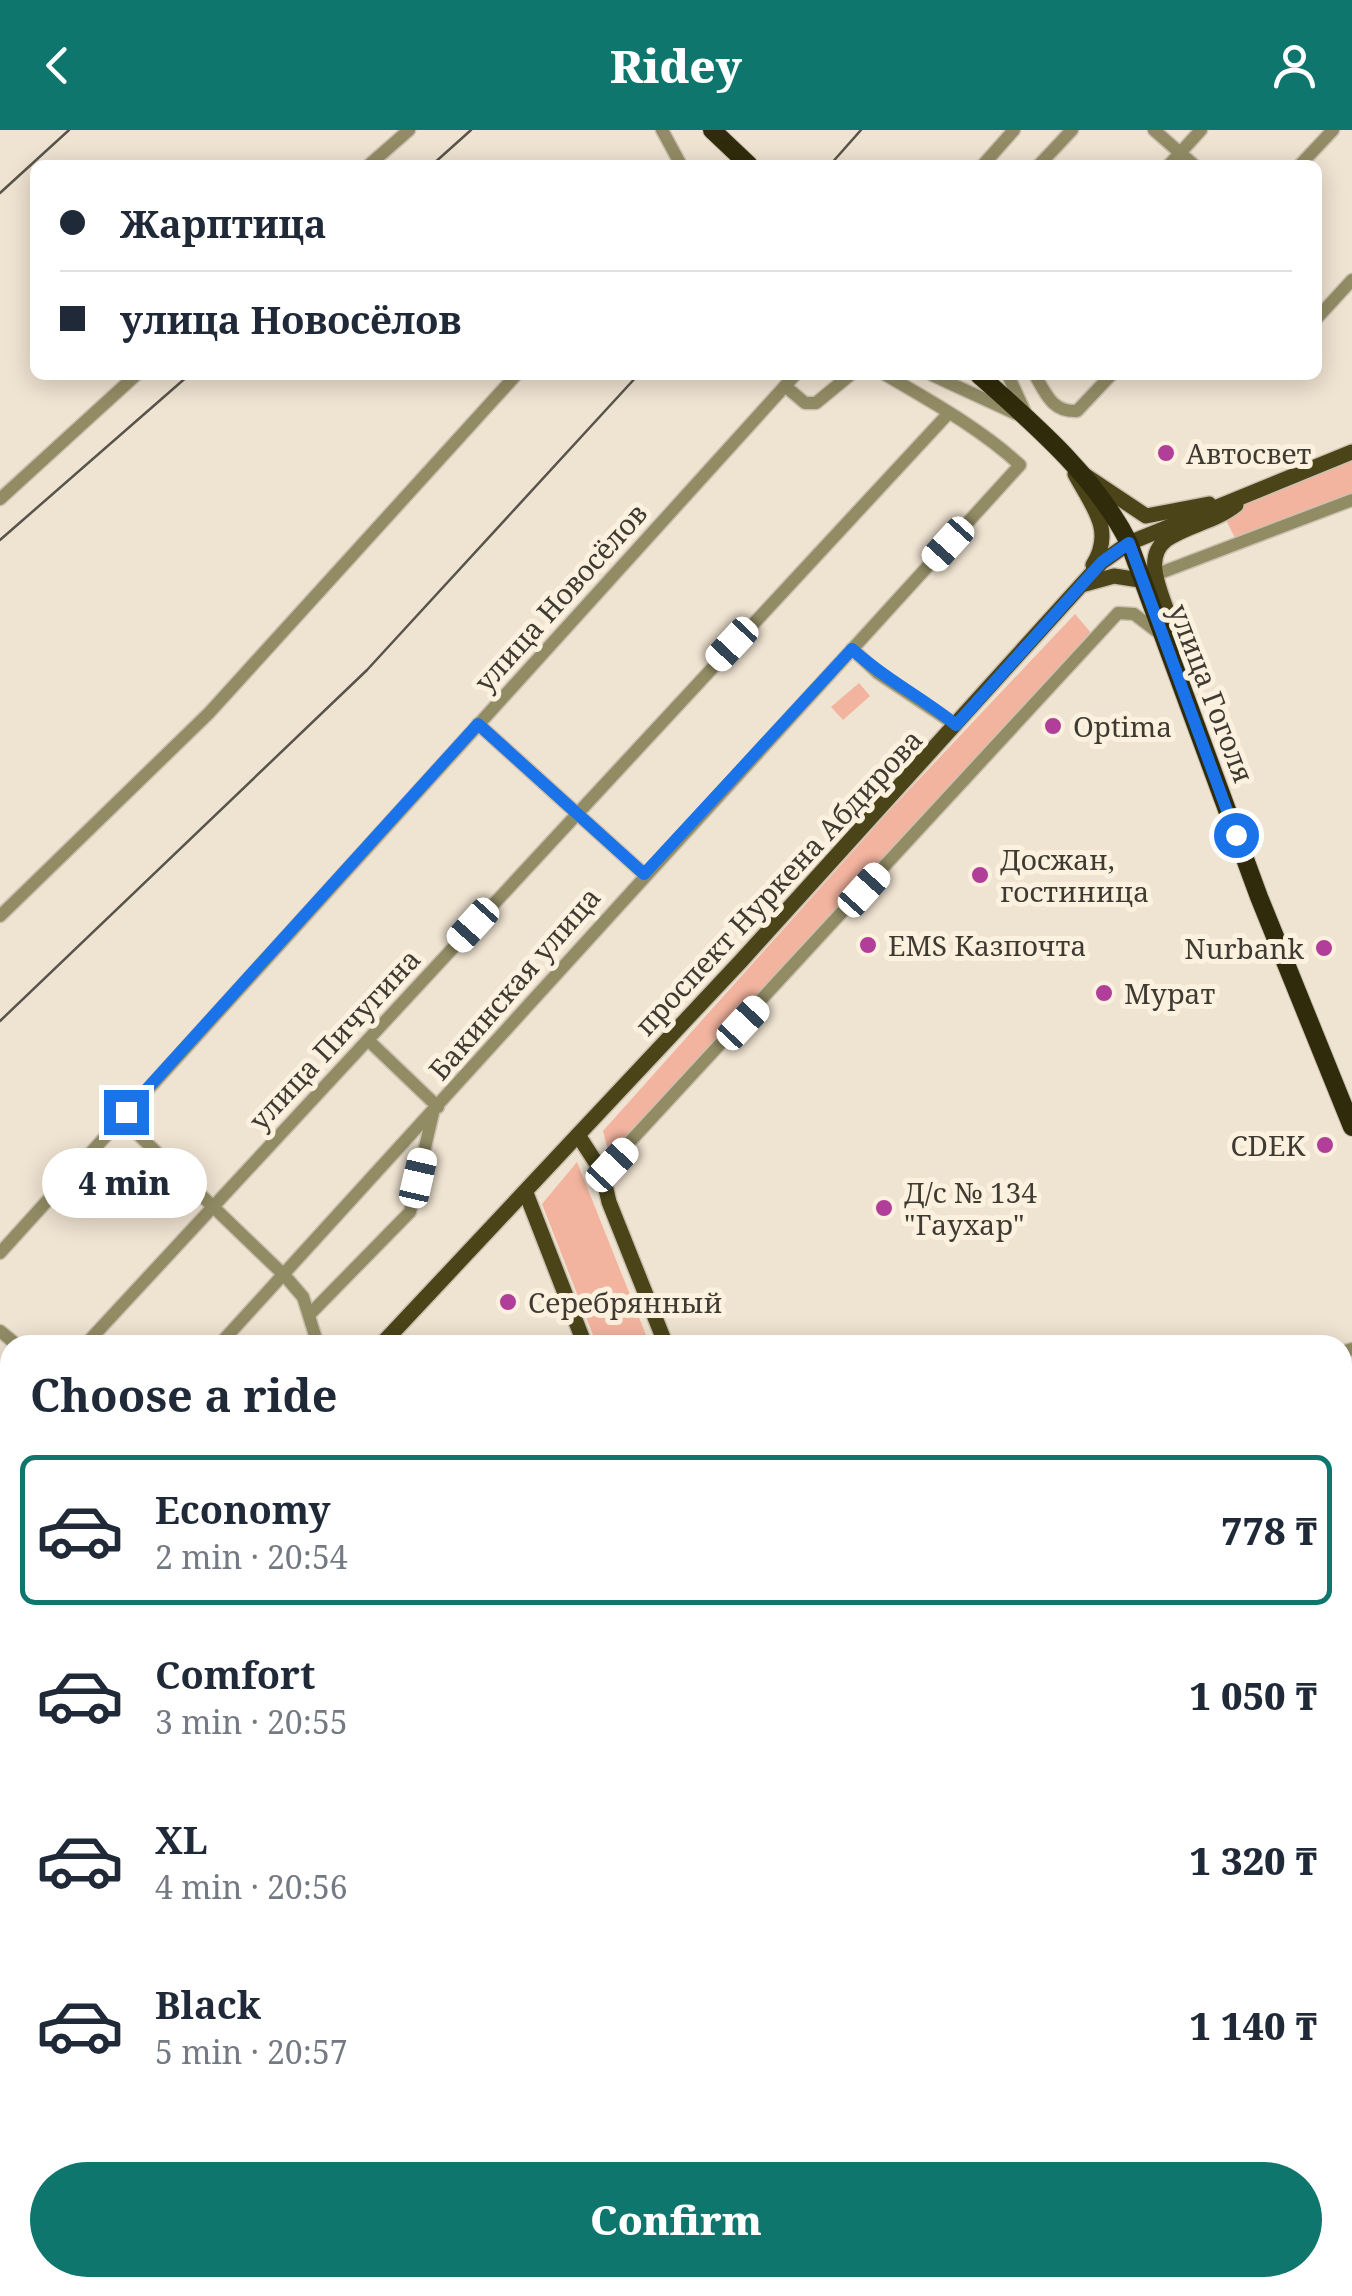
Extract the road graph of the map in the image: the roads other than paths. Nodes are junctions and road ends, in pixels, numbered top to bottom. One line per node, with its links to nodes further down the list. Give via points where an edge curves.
1 (409, 130): 10 (street)
2 (662, 130): 11 (street)
3 (712, 130): 12 (highway)
4 (1014, 130): 13 (street)
5 (1072, 130): 14 (street)
6 (1154, 130): 9 (street)
7 (1201, 130): 9 (street)
8 (1334, 130): 17 (street)
9 (1181, 152): 15 (street); 16 (street)
10 (375, 160)
11 (678, 160)
12 (744, 160)
13 (987, 160)
14 (1044, 160)
15 (1174, 160)
16 (1189, 160)
17 (1305, 160)
18 (1352, 280): 19 (street)
19 (1322, 313)
20 (131, 380): 35 (street)
21 (511, 380): 48 (street, via 208,713)
22 (790, 380): 23 (street, via 805,403 816,403); 44 (street, улица Новосёлов)
23 (844, 380)
24 (894, 380): 30 (street, Бакинская улица)
25 (943, 380): 31 (street)
26 (985, 380): 31 (highway, улица Гоголя)
27 (1010, 380): 31 (street)
28 (1038, 380): 29 (street, via 1052,404 1066,412 1077,411)
29 (1107, 380)
30 (946, 415): 42 (street, Бакинская улица, via 988,436 1020,466); 46 (street, улица Пичугина)
31 (1028, 419): 33 (highway, улица Гоголя)
32 (1352, 452): 34 (main road, проспект Нуркена Абдирова)
33 (1074, 469): 37 (main road, via 1146,516); 38 (highway, улица Гоголя); 40 (main road, via 1106,528)
34 (1250, 493): 37 (main road, проспект Нуркена Абдирова); 39 (main road, via 1217,519 1164,542)
35 (0, 499)
36 (1352, 500): 39 (street)
37 (1228, 502): 38 (main road, проспект Нуркена Абдирова)
38 (1129, 543): 39 (highway, улица Гоголя); 40 (main road, проспект Нуркена Абдирова)
39 (1148, 578): 40 (main road); 41 (highway, улица Гоголя); 43 (main road, via 1172,630)
40 (1085, 581): 45 (main road, проспект Нуркена Абдирова)
41 (1159, 633): 43 (highway, улица Гоголя); 54 (street, via 1134,614 1118,613)
42 (852, 649): 45 (street); 47 (street, Бакинская улица)
43 (1170, 661): 52 (highway, улица Гоголя)
44 (478, 724): 46 (street); 51 (street, улица Новосёлов)
45 (956, 725): 53 (main road, проспект Нуркена Абдирова)
46 (578, 810): 47 (street); 49 (street, улица Пичугина)
47 (644, 874): 50 (street, Бакинская улица)
48 (0, 916)
49 (368, 1040): 50 (street); 56 (street, улица Пичугина)
50 (436, 1109): 58 (street, Бакинская улица); 59 (street, via 410,1212)
51 (121, 1118): 56 (street); 57 (street, улица Новосёлов)
52 (1352, 1127)
53 (578, 1135): 54 (main road); 55 (main road, проспект Нуркена Абдирова)
54 (602, 1172): 65 (main road)
55 (526, 1193): 63 (main road, проспект Нуркена Абдирова); 64 (main road)
56 (212, 1208): 58 (street); 60 (street, улица Пичугина)
57 (0, 1253)
58 (284, 1276): 59 (street); 61 (street, Бакинская улица)
59 (310, 1314): 62 (street)
60 (94, 1335)
61 (228, 1335)
62 (315, 1335)
63 (391, 1335)
64 (581, 1335)
65 (662, 1335)

